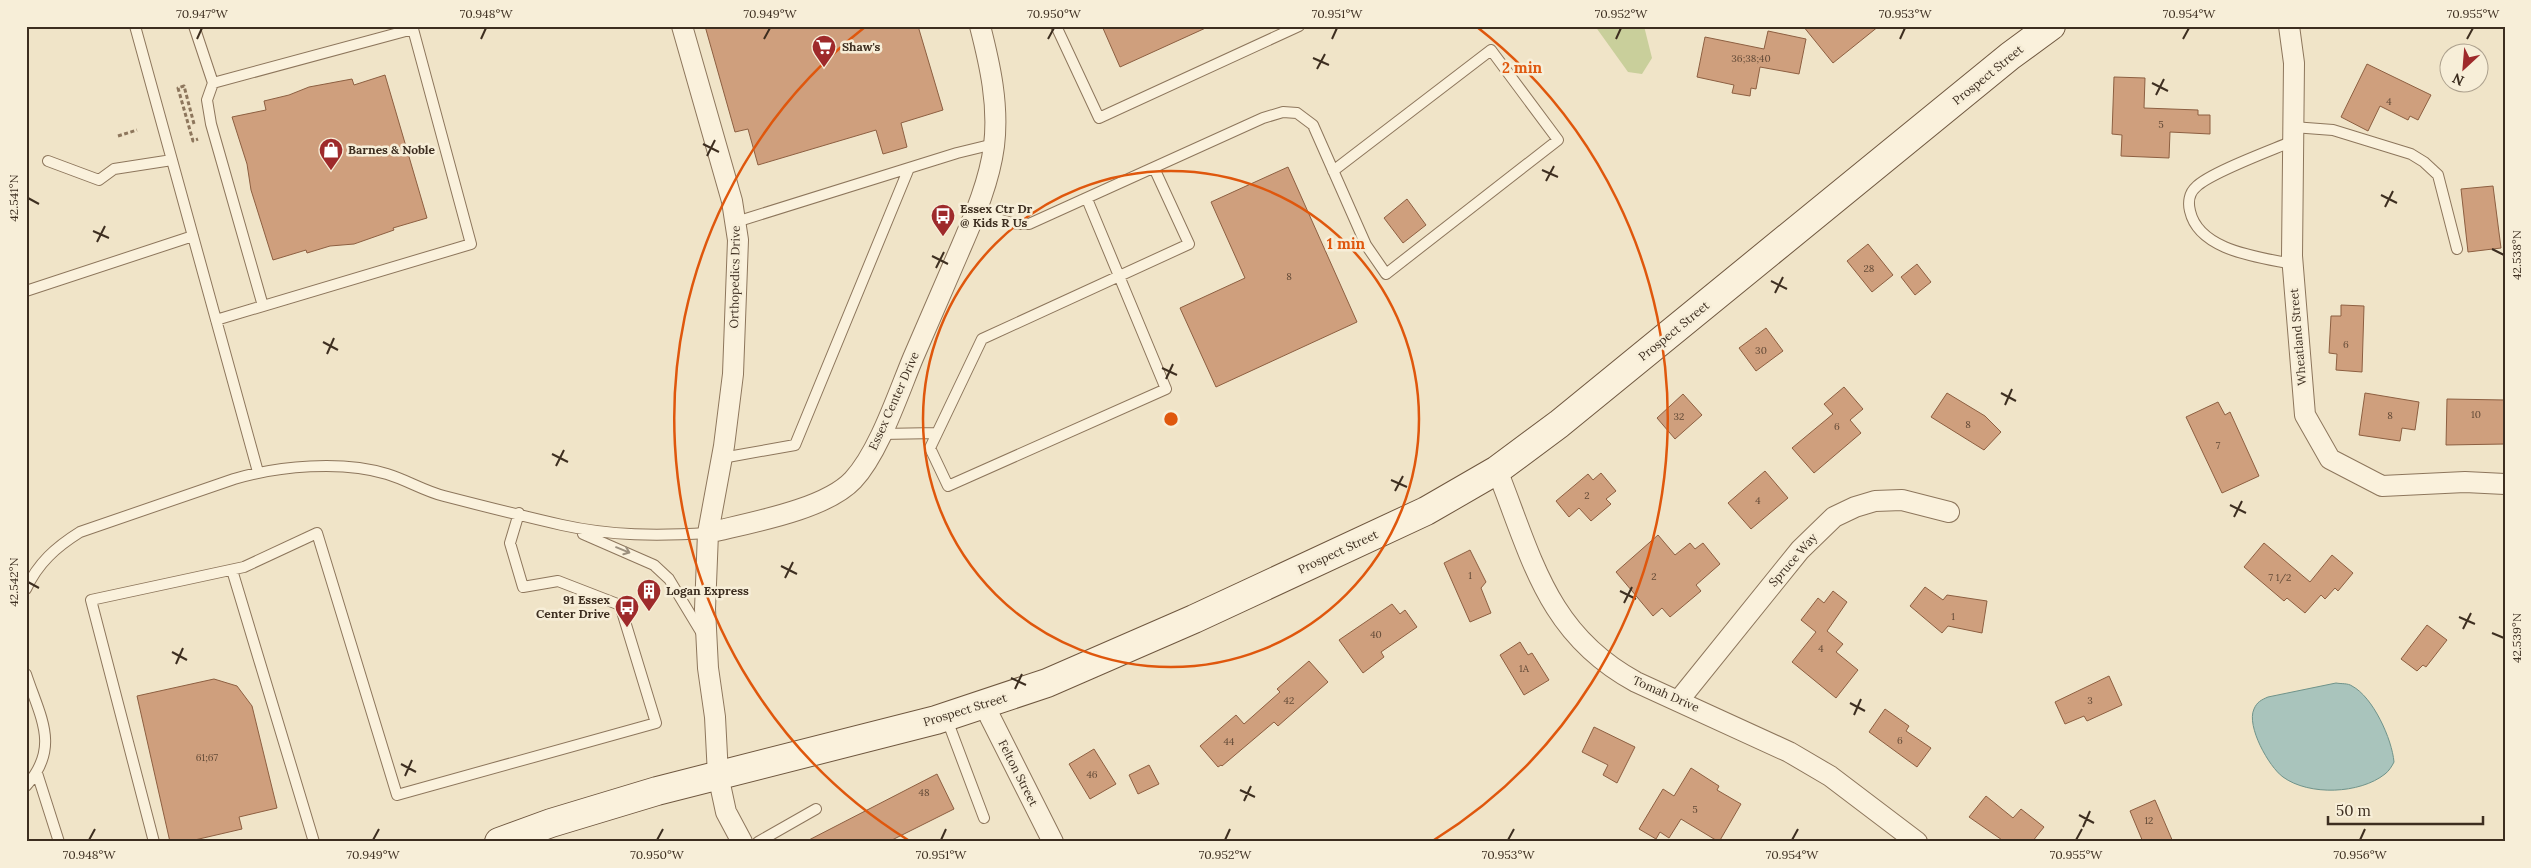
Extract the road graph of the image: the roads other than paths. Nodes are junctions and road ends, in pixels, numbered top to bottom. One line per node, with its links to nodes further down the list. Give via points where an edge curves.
1 (135, 26): 13 (lane)
2 (194, 26): 9 (lane)
3 (682, 26): 19 (street, Orthopedics Drive)
4 (980, 26): 11 (street, Essex Center Drive, via 992,73)
5 (1056, 26): 6 (lane, via 1099,118)
6 (1300, 26)
7 (2050, 26): 30 (street, Prospect Street, via 1560,424)
8 (2289, 26): 10 (street, Wheatland Street, via 2294,63)
9 (213, 83): 25 (lane, via 207,100 211,124); 25 (lane, via 413,29 471,244)
10 (2293, 134): 21 (lane, via 2333,130 2411,154 2424,162 2438,175); 22 (street, Wheatland Street); 22 (lane, via 2196,186 2188,204 2194,226 2202,235 2240,254)
11 (994, 144): 14 (lane); 18 (street, Essex Center Drive, via 991,166)
12 (48, 160): 13 (lane, via 99,180 114,169)
13 (172, 160): 20 (lane)
14 (909, 168): 19 (lane); 29 (lane, via 795,445)
15 (1154, 168): 16 (lane, via 1283,112 1297,113 1312,125); 17 (lane); 23 (lane, via 1189,244)
16 (1333, 171): 16 (lane, via 1491,50 1558,140 1386,274 1366,245)
17 (1087, 199): 18 (lane, via 1029,224 1001,221); 23 (lane)
18 (977, 210): 28 (street, Essex Center Drive)
19 (736, 222): 29 (street, Orthopedics Drive, via 733,374)
20 (193, 236): 24 (lane); 26 (lane)
21 (2456, 249)
22 (2292, 264): 32 (street, Wheatland Street, via 2305,414 2330,459 2382,486 2465,482)
23 (1119, 276): 27 (lane, via 982,339); 27 (lane, via 1166,389 948,486 930,448)
24 (26, 291)
25 (263, 306): 26 (lane)
26 (216, 320): 31 (lane)
27 (937, 433): 28 (lane)
28 (880, 434): 36 (street, Essex Center Drive, via 853,480 829,497)
29 (722, 458): 36 (street, Orthopedics Drive)
30 (1497, 470): 42 (street, Tomah Drive, via 1537,573 1554,606 1575,635 1613,669); 43 (street, Prospect Street, via 1426,511 1194,619 1047,683)
31 (258, 472): 34 (lane, via 306,468 365,470 386,474 442,495); 38 (lane, via 80,532 44,558)
32 (2505, 484)
33 (1949, 512): 42 (street, Spruce Way, via 1902,500 1876,501 1854,507 1834,518 1800,550)
34 (518, 513): 35 (lane); 37 (lane, via 510,543 515,570 523,587 558,581 620,605 656,723 396,795 317,534)
35 (562, 525): 36 (lane, via 646,536); 40 (lane, one-way to 40, via 654,565 669,578)
36 (708, 534): 40 (street)
37 (232, 570): 50 (lane); 52 (lane, via 91,600)
38 (29, 576): 39 (lane)
39 (26, 589)
40 (706, 641): 46 (street)
41 (26, 674): 45 (lane, via 46,733 46,754)
42 (1679, 700): 57 (street, Tomah Drive, via 1780,748 1830,776)
43 (984, 705): 44 (street, Prospect Street); 56 (street, Felton Street)
44 (946, 717): 46 (street, Prospect Street); 49 (lane)
45 (37, 773): 47 (lane); 51 (lane)
46 (718, 775): 53 (street, Prospect Street, via 597,809); 54 (street, via 726,812)
47 (26, 786)
48 (816, 809): 55 (lane)
49 (984, 818)
50 (313, 841)
51 (59, 842)
52 (154, 842)
53 (499, 842)
54 (742, 842)
55 (758, 842)
56 (1053, 842)
57 (1917, 842)

